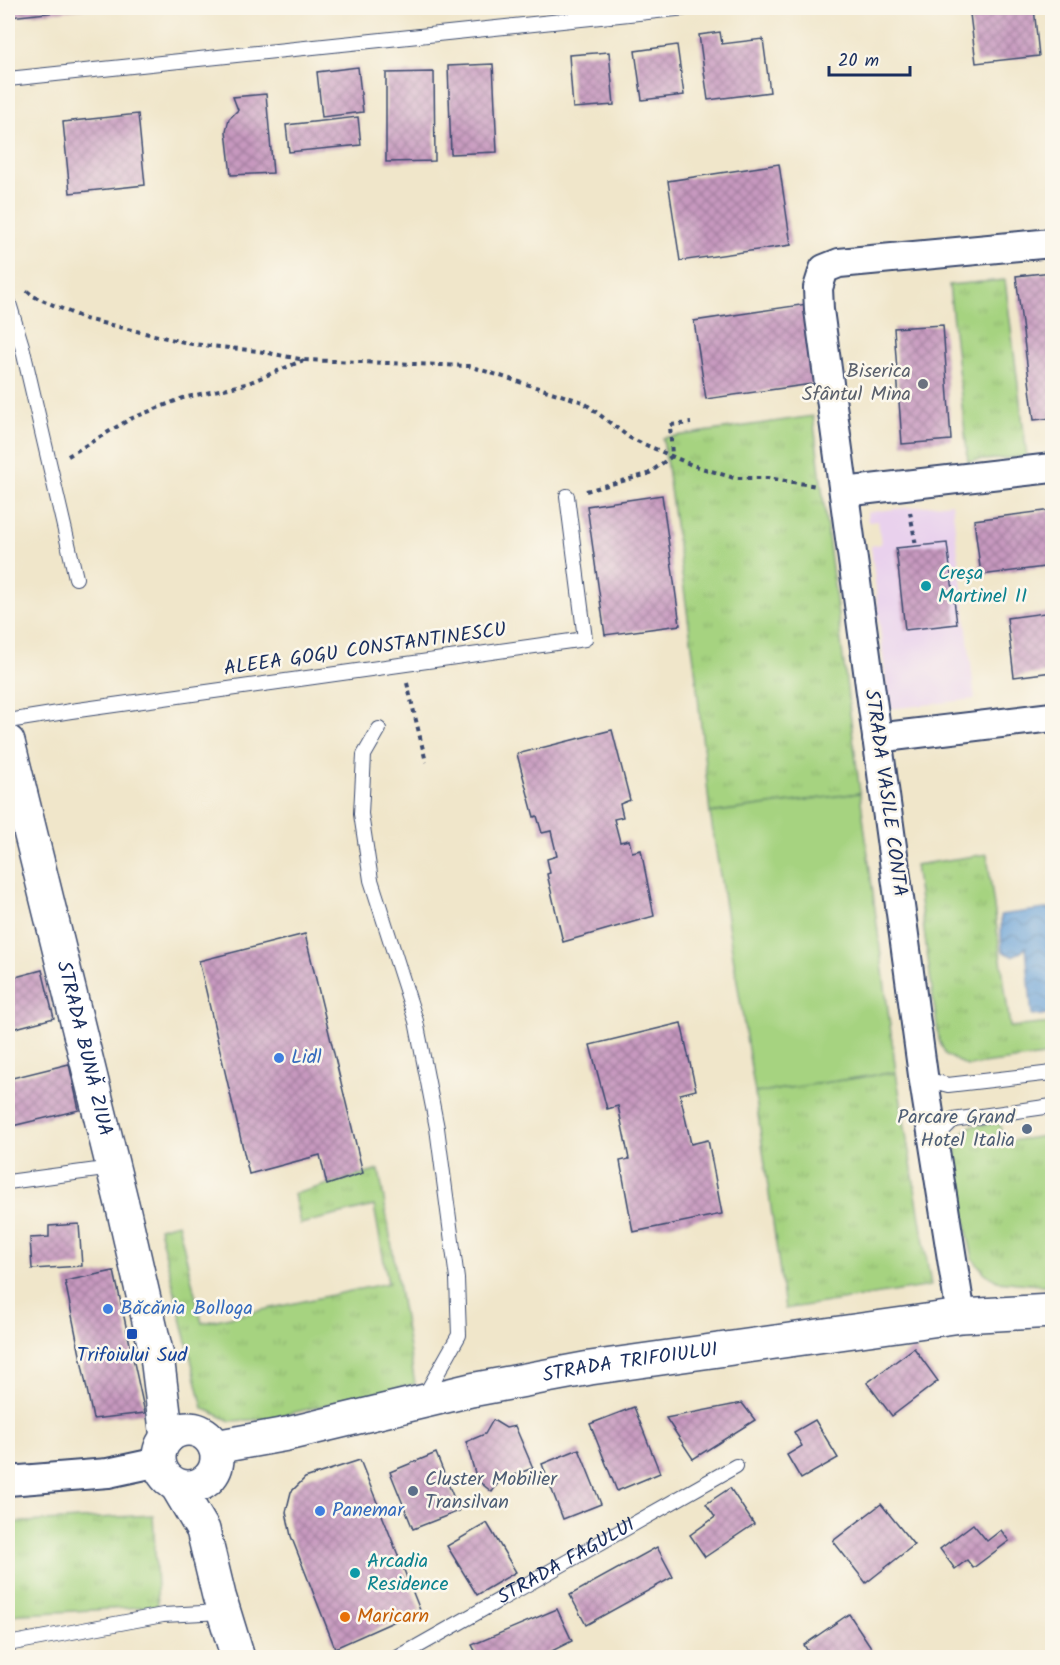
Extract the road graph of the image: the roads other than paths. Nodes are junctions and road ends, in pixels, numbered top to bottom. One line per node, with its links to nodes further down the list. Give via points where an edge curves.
1 (686, 8): 2 (lane)
2 (8, 79)
3 (1053, 243): 6 (street, STRADA VASILE CONTA, via 839,262 824,269 818,288 819,310)
4 (8, 300): 8 (lane)
5 (1053, 468): 6 (street)
6 (844, 492): 12 (street, STRADA VASILE CONTA)
7 (567, 496): 10 (lane, ALEEA GOGU CONSTANTINESCU, via 585,639)
8 (76, 578)
9 (1053, 717): 12 (street)
10 (8, 721)
11 (379, 729): 22 (lane, via 364,755 361,814 371,880 416,1022 437,1128 457,1279 459,1335)
12 (877, 738): 15 (street, STRADA VASILE CONTA)
13 (8, 742): 18 (main road, STRADA BUNĂ ZIUA)
14 (1053, 1073): 15 (lane, via 948,1085)
15 (923, 1075): 17 (street, STRADA VASILE CONTA)
16 (1053, 1106): 17 (lane, via 953,1120)
17 (934, 1139): 21 (street, STRADA VASILE CONTA)
18 (114, 1167): 19 (lane); 23 (main road, STRADA BUNĂ ZIUA, via 157,1356)
19 (8, 1182)
20 (1053, 1311): 21 (main road, STRADA TRIFOIULUI)
21 (961, 1316): 22 (main road, STRADA TRIFOIULUI, via 590,1368)
22 (422, 1401): 23 (main road, STRADA TRIFOIULUI)
23 (187, 1457): 25 (street, via 97,1474); 26 (main road)
24 (736, 1466): 29 (lane, STRADA FAGULUI)
25 (8, 1481)
26 (223, 1612): 27 (lane, via 163,1615); 28 (main road)
27 (8, 1644)
28 (238, 1658)
29 (397, 1658)

